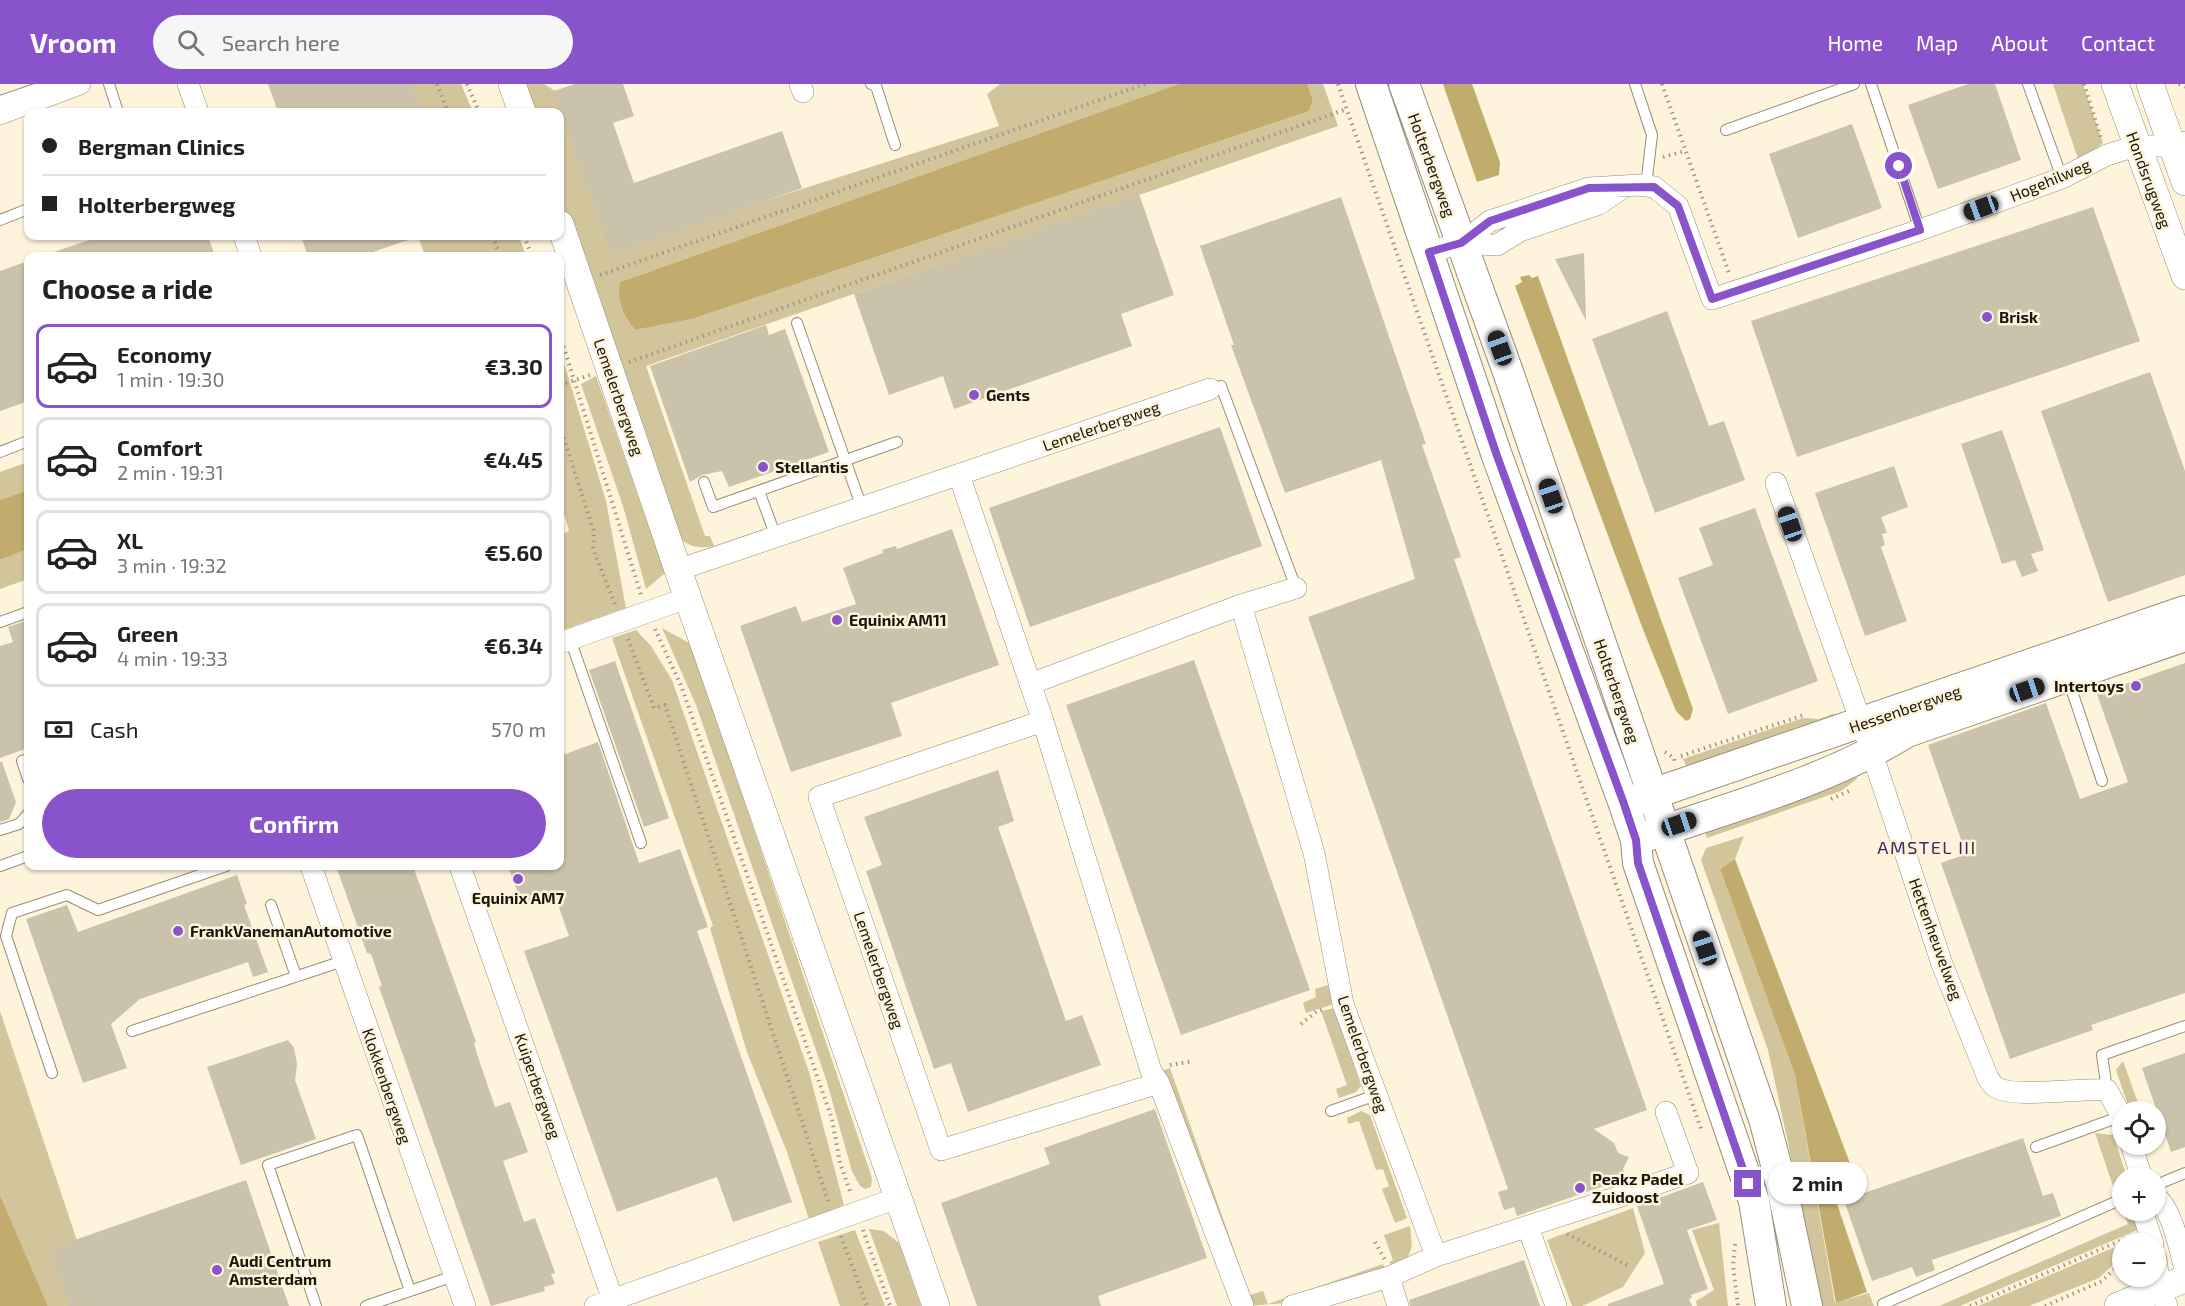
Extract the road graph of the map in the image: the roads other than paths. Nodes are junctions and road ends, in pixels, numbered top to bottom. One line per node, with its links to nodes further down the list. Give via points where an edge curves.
1 (50, 84): 15 (lane)
2 (109, 84): 16 (lane)
3 (188, 84): 17 (street)
4 (512, 84): 18 (street)
5 (871, 84): 22 (lane, via 876,86)
6 (1371, 84): 32 (main road, Holterbergweg)
7 (1404, 84): 31 (main road, Holterbergweg)
8 (1635, 84): 26 (lane, via 1652,135)
9 (1854, 84): 20 (lane)
10 (1871, 84): 29 (lane)
11 (2028, 84): 24 (lane)
12 (2115, 84): 23 (street, Hondsrugweg)
13 (2150, 84): 21 (street, Hondsrugweg)
14 (73, 86): 19 (street)
15 (0, 101)
16 (117, 108)
17 (197, 108)
18 (521, 108)
19 (0, 114)
20 (1726, 130)
21 (2178, 144): 23 (street, Hogehilweg); 25 (street, Hondsrugweg)
22 (895, 145)
23 (2136, 146): 24 (street, Hogehilweg, via 2107,155); 33 (street, Hondsrugweg)
24 (2062, 178): 29 (street, Hogehilweg)
25 (2185, 182)
26 (1646, 186): 29 (street, Hogehilweg, via 1668,195 1678,206 1712,299); 31 (street, via 1589,188 1490,221)
27 (24, 211): 28 (lane)
28 (0, 220)
29 (1920, 230)
30 (564, 236): 46 (street, Lemelerbergweg)
31 (1461, 243): 32 (street); 61 (main road, Holterbergweg)
32 (1429, 252): 62 (main road, Holterbergweg, via 1496,453)
33 (2185, 276)
34 (797, 322): 39 (lane)
35 (1210, 389): 40 (street, Lemelerbergweg); 47 (lane, via 1221,386)
36 (897, 442): 39 (lane)
37 (24, 443): 38 (lane)
38 (0, 452)
39 (845, 461): 43 (lane); 44 (lane)
40 (958, 475): 44 (street, Lemelerbergweg); 56 (street)
41 (704, 482): 43 (lane, via 713,507)
42 (1776, 483): 58 (street, Hettenheuvelweg)
43 (759, 491): 45 (lane)
44 (862, 508): 45 (street, Lemelerbergweg)
45 (776, 537): 46 (street, Lemelerbergweg)
46 (678, 570): 48 (street, Lemelerbergweg)
47 (1296, 588): 49 (street)
48 (687, 598): 54 (street); 89 (street, Lemelerbergweg)
49 (1241, 605): 56 (street); 81 (street, Lemelerbergweg, via 1314,853 1343,1004)
50 (2185, 611): 58 (main road, Hessenbergweg)
51 (24, 613): 52 (lane)
52 (0, 622)
53 (2185, 636): 55 (main road, Hessenbergweg)
54 (565, 641): 67 (lane)
55 (2068, 676): 59 (main road, Hessenbergweg, via 1907,732); 60 (lane)
56 (1030, 684): 57 (street)
57 (1043, 721): 79 (street, via 1151,1071); 79 (street, Lemelerbergweg, via 819,797 940,1150)
58 (1862, 724): 59 (street, Hettenheuvelweg); 61 (main road, Hessenbergweg)
59 (1872, 753): 65 (main road, Hessenbergweg); 80 (street, Hettenheuvelweg, via 1942,964 1988,1078 1995,1088 2011,1091)
60 (2102, 781)
61 (1653, 794): 62 (main road, Hessenbergweg); 65 (main road, Holterbergweg)
62 (1624, 804): 66 (main road, Holterbergweg)
63 (24, 818): 64 (lane, via 19,824)
64 (0, 830)
65 (1665, 830): 66 (main road, Hessenbergweg); 111 (main road, Holterbergweg, via 1764,1119)
66 (1636, 840): 110 (main road, Holterbergweg, via 1638,863 1754,1201)
67 (641, 843)
68 (24, 857): 69 (lane)
69 (0, 866)
70 (214, 870): 78 (lane, via 98,910 68,895 12,913 6,936)
71 (312, 870): 74 (street, Klokkenbergweg)
72 (461, 870): 100 (street, Kuiperbergweg)
73 (271, 904): 75 (lane)
74 (343, 961): 75 (lane); 95 (street, Klokkenbergweg)
75 (296, 976): 77 (lane)
76 (2185, 1026): 80 (lane, via 2102,1055)
77 (132, 1031)
78 (52, 1073)
79 (1159, 1083): 106 (street)
80 (2107, 1090): 82 (street)
81 (1376, 1095): 83 (lane); 93 (street, Lemelerbergweg)
82 (2113, 1101)
83 (1331, 1111)
84 (1666, 1112): 92 (street, via 1688,1173)
85 (2112, 1120): 86 (lane)
86 (2036, 1147)
87 (2185, 1173): 88 (lane)
88 (2166, 1181)
89 (900, 1197): 100 (street); 105 (street, Lemelerbergweg)
90 (2112, 1203): 101 (lane)
91 (2166, 1214): 94 (street)
92 (1536, 1224): 93 (street); 109 (street)
93 (1436, 1256): 96 (street)
94 (2185, 1269)
95 (454, 1276): 98 (lane); 104 (street, Klokkenbergweg)
96 (1389, 1277): 107 (street); 108 (street)
97 (2185, 1279): 99 (street)
98 (410, 1291): 102 (lane, via 357,1135 268,1165); 103 (lane)
99 (2163, 1298): 112 (street)
100 (608, 1304)
101 (1883, 1304)
102 (316, 1306)
103 (366, 1306)
104 (465, 1306)
105 (936, 1306)
106 (1243, 1306)
107 (1292, 1306)
108 (1398, 1306)
109 (1556, 1306)
110 (1771, 1306)
111 (1807, 1306)
112 (2118, 1306)

